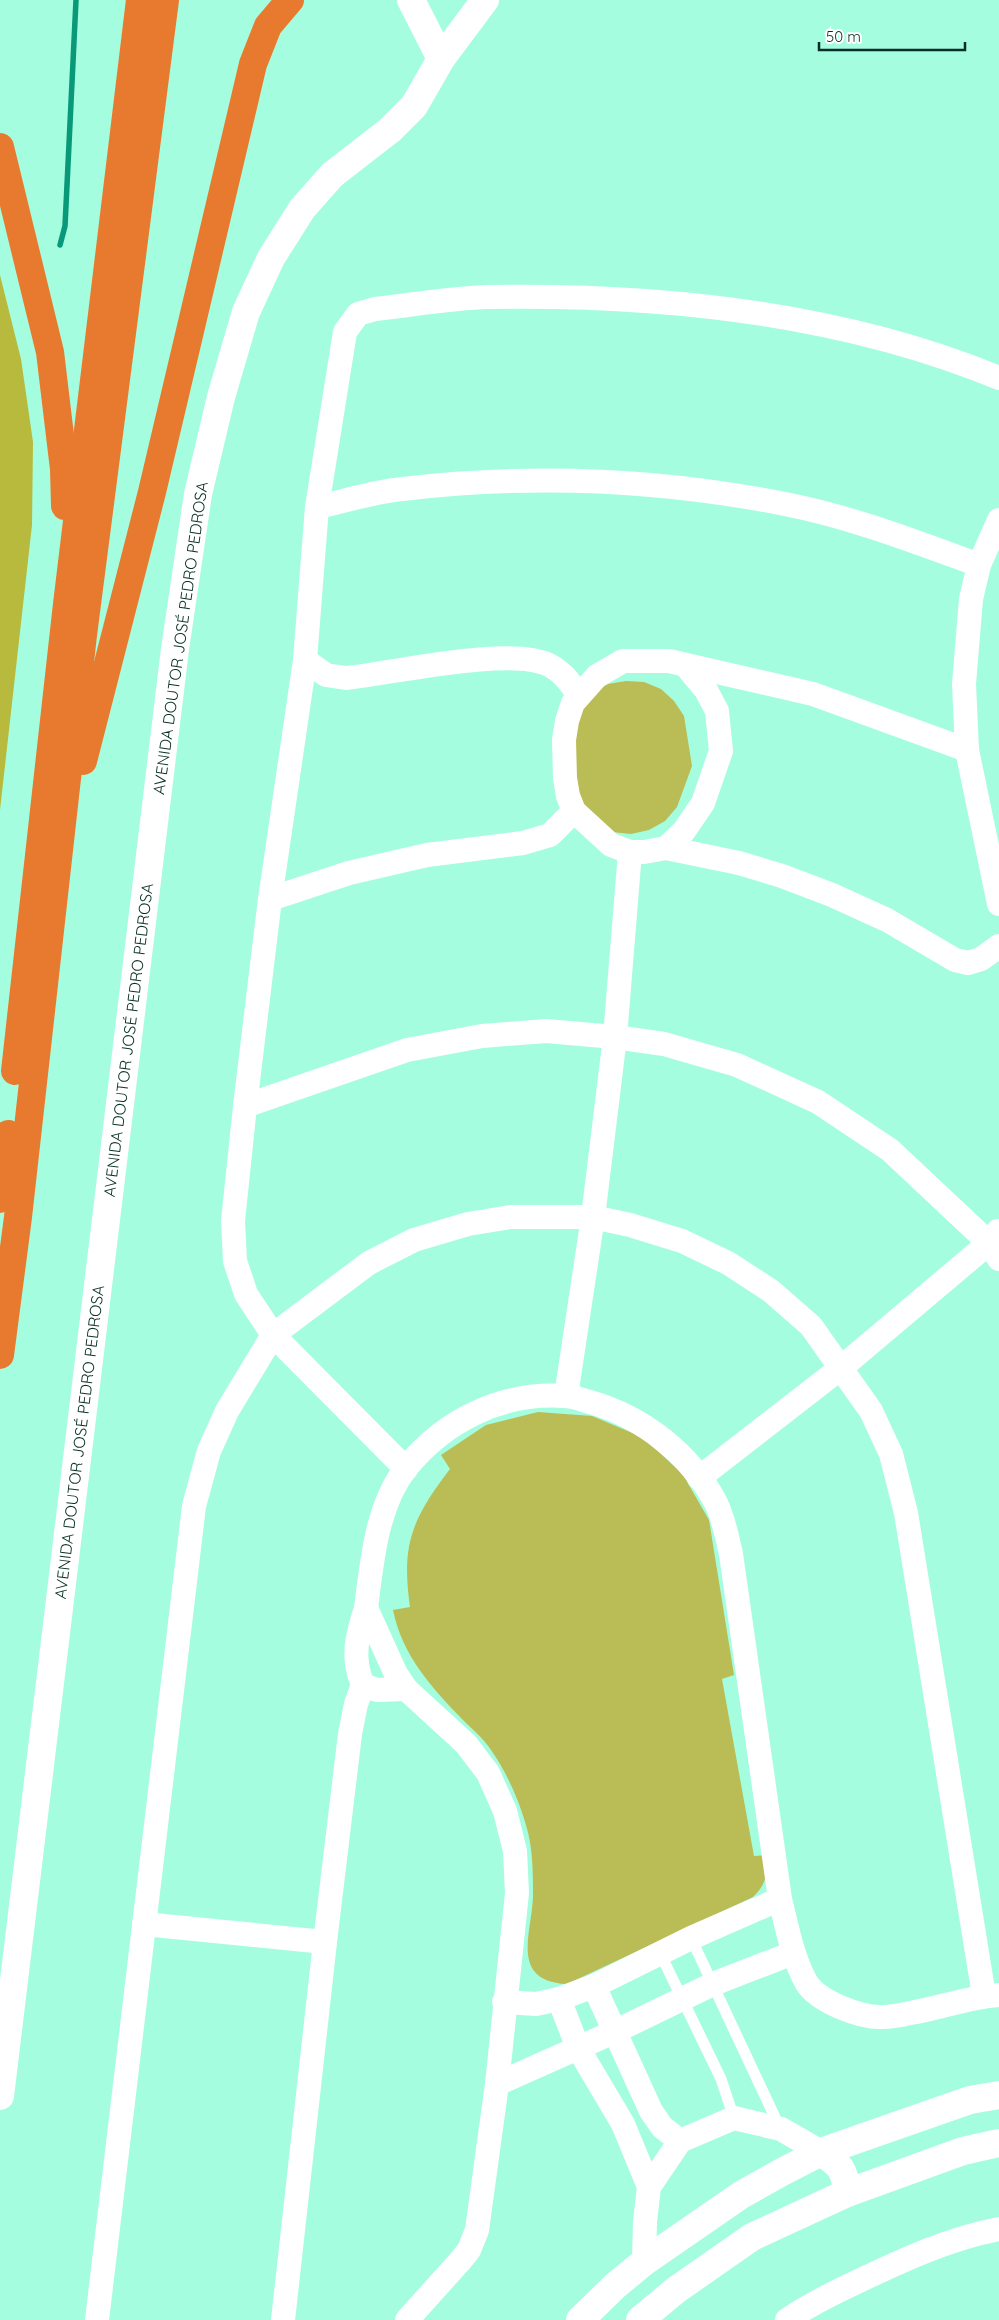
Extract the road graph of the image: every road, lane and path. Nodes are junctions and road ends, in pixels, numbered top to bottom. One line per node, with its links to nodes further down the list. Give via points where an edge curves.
1 (140, 0): 12 (highway)
2 (165, 0): 20 (highway)
3 (290, 0): 20 (highway, via 268,26 253,64 152,492)
4 (410, 0): 6 (street)
5 (486, 0): 6 (street, AVENIDA DOUTOR JOSÉ PEDRO PEDROSA)
6 (441, 59): 55 (street, AVENIDA DOUTOR JOSÉ PEDRO PEDROSA, via 414,106 390,130 332,175 302,209 271,258 246,312 198,494 175,649)
7 (0, 147): 12 (highway, via 50,352 64,469)
8 (999, 378): 9 (street, via 961,362 863,334 744,311 616,298 486,297 375,309 358,314 345,332)
9 (317, 507): 11 (street, via 400,489 481,482 577,480 694,488 786,504 860,524); 13 (street)
10 (999, 520): 11 (street)
11 (979, 565): 16 (street, via 966,641)
12 (67, 604): 26 (highway)
13 (305, 660): 15 (street, via 326,675 346,678 485,660 525,659 548,665 564,675); 21 (street)
14 (686, 666): 15 (street, via 669,661 623,661 597,676); 16 (street, via 813,694); 18 (street, via 706,690 717,710 721,751 703,803 684,831)
15 (578, 694): 17 (street, via 567,721 564,740 565,778)
16 (966, 750): 22 (street)
17 (574, 811): 19 (street, via 611,845); 21 (street, via 550,834 523,843 426,855 349,873)
18 (666, 848): 19 (street); 23 (street, via 739,863 832,895 887,920 955,960 981,959)
19 (630, 852): 24 (street)
20 (57, 862): 31 (highway)
21 (270, 899): 25 (street)
22 (999, 904)
23 (999, 946)
24 (615, 1037): 25 (street, via 546,1031 482,1036 407,1050); 28 (street); 29 (street, via 664,1044 736,1064 818,1102 890,1150)
25 (245, 1106): 30 (street, via 233,1221 235,1261 246,1294)
26 (2, 1169): 27 (highway)
27 (0, 1199)
28 (593, 1217): 30 (street, via 510,1217 468,1224 414,1240 369,1263); 32 (street, via 682,1241 728,1263 771,1291 811,1326); 33 (street)
29 (996, 1244): 32 (street)
30 (274, 1335): 34 (street); 40 (street, via 227,1411 209,1451 194,1506)
31 (0, 1355)
32 (842, 1367): 35 (street); 47 (street, via 871,1411 891,1454 906,1513)
33 (566, 1396): 34 (street, via 520,1399 464,1416 440,1434); 35 (street, via 605,1406 632,1418 673,1448)
34 (406, 1469): 36 (street, via 394,1489 381,1524 373,1553)
35 (700, 1478): 39 (street, via 716,1504 732,1554)
36 (366, 1608): 37 (street, via 355,1650 357,1671); 38 (street)
37 (364, 1685): 38 (street, via 377,1690); 42 (street, via 350,1734)
38 (406, 1689): 50 (street, via 466,1744 488,1773 505,1811 515,1851 517,1893)
39 (780, 1898): 41 (street); 44 (street)
40 (144, 1924): 42 (street); 66 (street)
41 (691, 1938): 43 (street); 45 (lane)
42 (325, 1942): 67 (street)
43 (660, 1953): 46 (street); 49 (lane)
44 (793, 1953): 45 (street); 47 (street, via 807,1984 826,2000 852,2011 882,2017)
45 (713, 1984): 49 (street); 57 (lane)
46 (594, 1986): 48 (street); 51 (street)
47 (991, 1995)
48 (559, 1999): 50 (street, via 536,2004); 52 (street)
49 (681, 2000): 51 (street); 56 (lane, via 721,2079)
50 (504, 2002): 53 (street)
51 (616, 2031): 52 (street); 58 (street, via 651,2111 662,2127)
52 (578, 2048): 53 (street); 61 (street, via 623,2124)
53 (496, 2084): 68 (street, via 477,2230 461,2260)
54 (999, 2095): 60 (street, via 970,2100)
55 (0, 2096)
56 (734, 2118): 57 (street); 58 (street)
57 (781, 2129): 60 (street)
58 (680, 2141): 61 (street)
59 (999, 2143): 62 (street, via 963,2150)
60 (821, 2152): 62 (street, via 840,2165); 64 (street, via 741,2195)
61 (649, 2187): 64 (street)
62 (847, 2193): 65 (street, via 752,2237)
63 (999, 2229): 71 (street, via 954,2241 896,2263 808,2305)
64 (644, 2262): 65 (street, via 656,2281); 69 (street)
65 (676, 2290): 70 (street)
66 (97, 2320)
67 (283, 2320)
68 (407, 2320)
69 (580, 2320)
70 (640, 2320)
71 (787, 2320)

